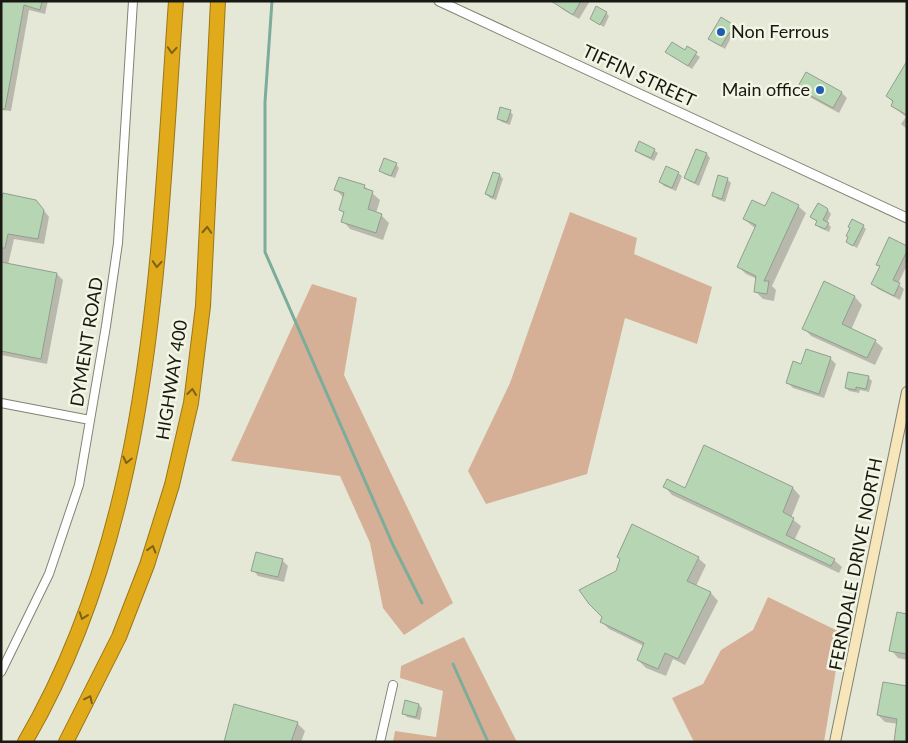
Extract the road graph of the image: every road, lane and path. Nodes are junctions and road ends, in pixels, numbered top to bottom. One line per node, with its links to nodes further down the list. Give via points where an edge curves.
1 (133, 1): 8 (street, DYMENT ROAD, via 118,243)
2 (176, 1): 11 (highway, HIGHWAY 400, one-way to 11, via 155,296 138,412 96,583 68,658)
3 (218, 1): 12 (highway, HIGHWAY 400, one-way to 3, via 119,637 147,565 172,485 191,403 203,306)
4 (439, 1): 5 (street, TIFFIN STREET)
5 (907, 218)
6 (907, 392): 14 (main road, FERNDALE DRIVE NORTH)
7 (1, 403): 8 (street)
8 (90, 420): 9 (street, DYMENT ROAD, via 80,485 49,574)
9 (1, 672)
10 (393, 685): 13 (street)
11 (25, 742)
12 (66, 742)
13 (380, 742)
14 (835, 742)

